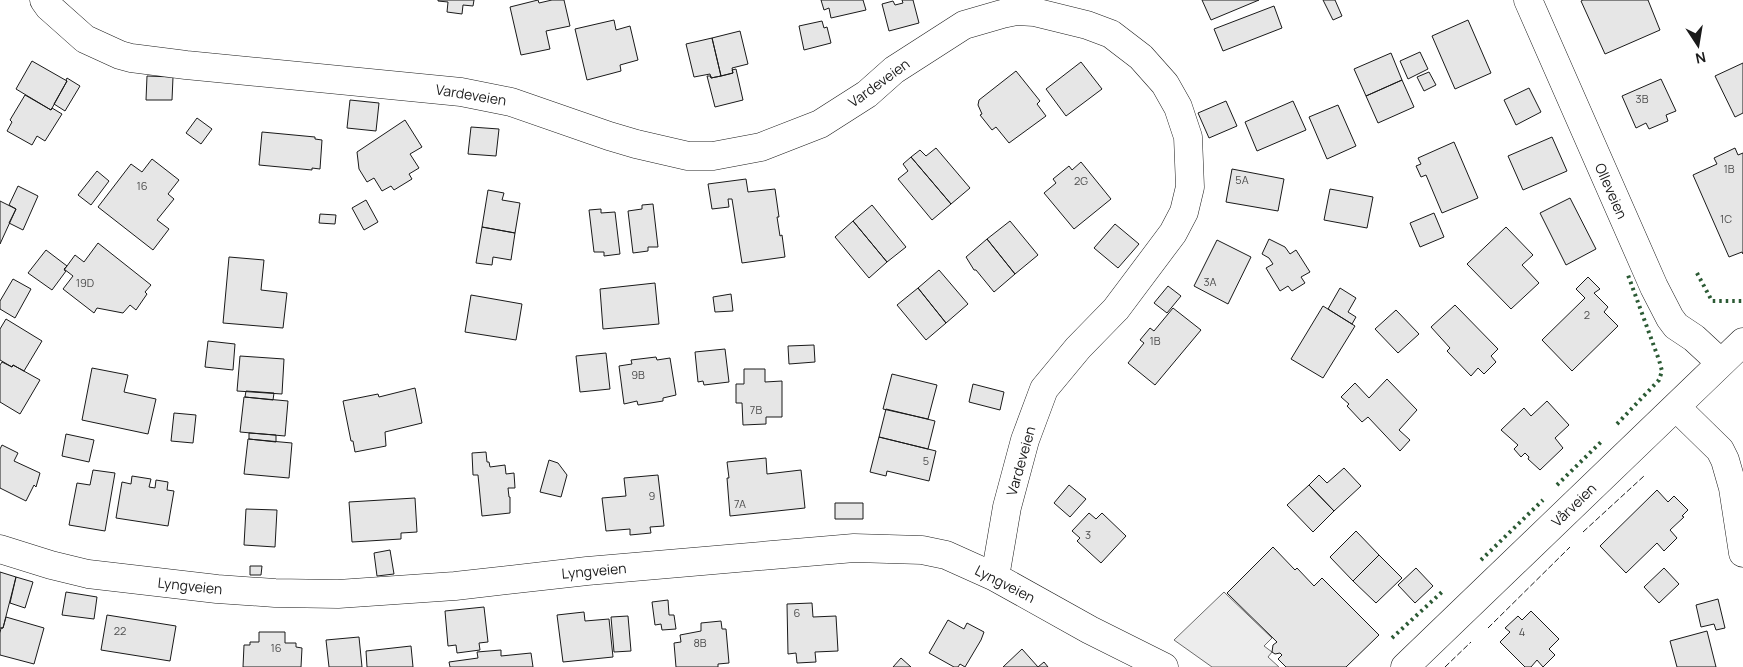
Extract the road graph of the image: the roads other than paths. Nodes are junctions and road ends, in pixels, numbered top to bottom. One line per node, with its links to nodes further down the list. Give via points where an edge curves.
1 (44, 0): 3 (street, Vardeveien, via 85,39 131,58 460,92 511,102 609,136 688,156 713,156 761,147 820,124 867,94 894,70)
2 (1528, 0): 5 (street, Olleveien, via 1621,215 1670,318)
3 (1001, 7): 9 (street, Vardeveien, via 1087,25 1111,34 1141,57 1165,84 1178,107 1188,137 1190,187 1184,212 1173,233 1116,309 1044,389 1025,440)
4 (1743, 342): 5 (street, Vårveien)
5 (1721, 364): 6 (street, Vårveien)
6 (1676, 407): 8 (street, via 1720,450 1725,460 1733,488); 11 (street, Vårveien)
7 (0, 549): 9 (street, Lyngveien, via 88,574 275,593 338,594 455,586 854,548 922,550 946,555)
8 (1743, 553)
9 (995, 577): 10 (street, Lyngveien)
10 (1164, 667)
11 (1406, 667)

